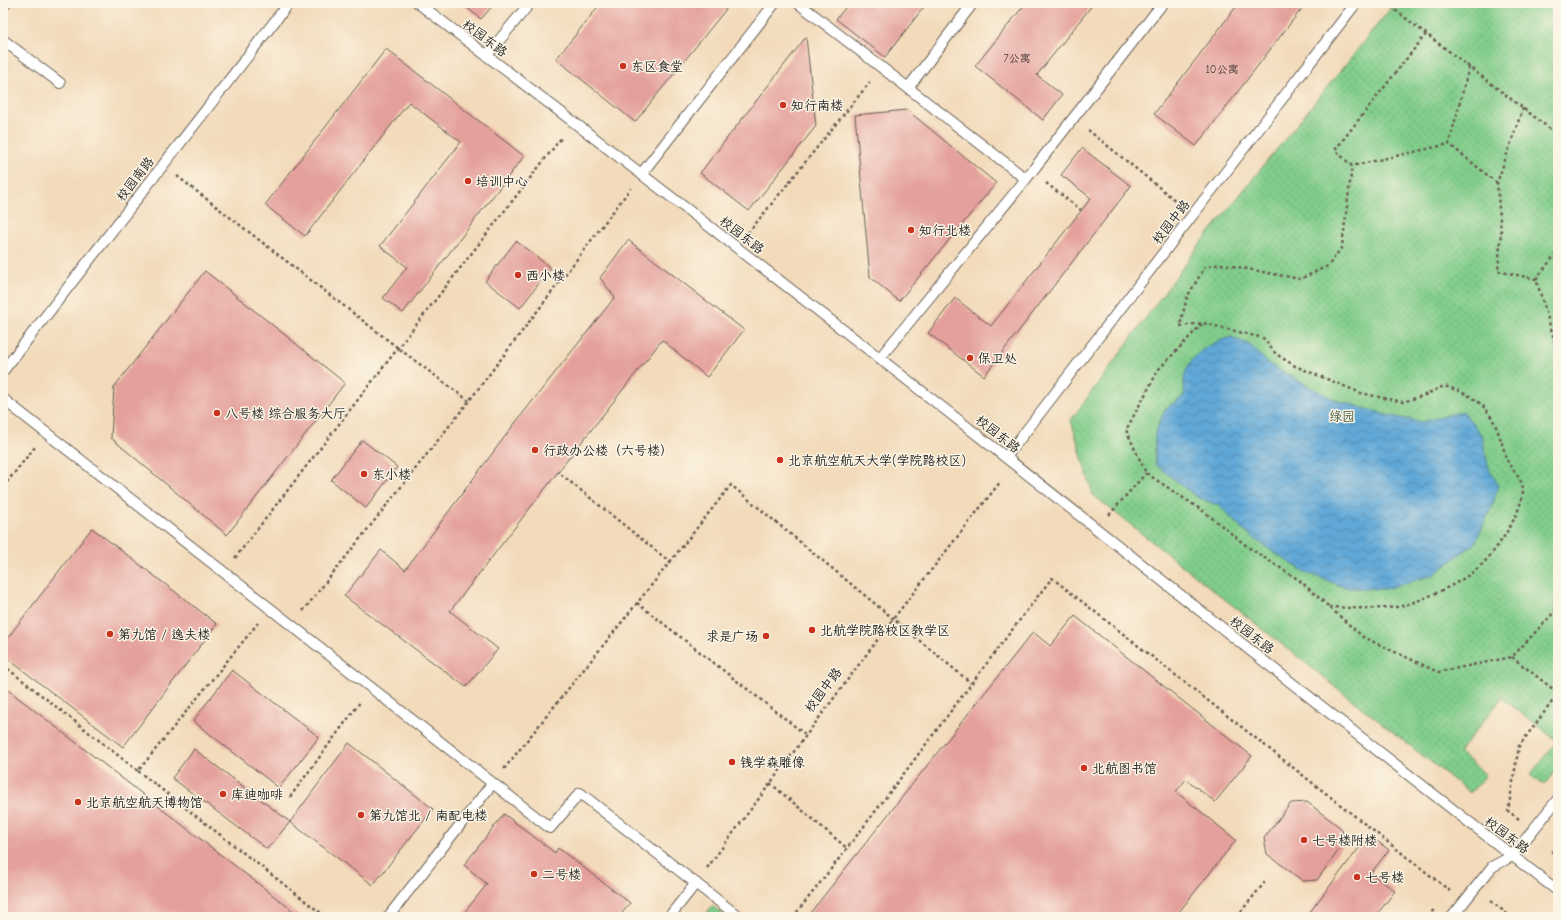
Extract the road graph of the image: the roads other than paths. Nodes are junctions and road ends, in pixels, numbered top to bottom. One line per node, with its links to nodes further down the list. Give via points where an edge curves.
1 (289, 3): 16 (lane, 校园南路)
2 (418, 3): 10 (lane, 校园东路)
3 (530, 3): 10 (lane)
4 (775, 3): 13 (lane)
5 (798, 3): 12 (lane)
6 (973, 3): 12 (lane)
7 (1163, 3): 14 (lane)
8 (1356, 3): 18 (lane, 校园中路)
9 (3, 40): 11 (lane)
10 (487, 55): 13 (lane, 校园东路)
11 (60, 83)
12 (908, 88): 14 (lane)
13 (642, 173): 15 (lane, 校园东路)
14 (1029, 175): 15 (lane)
15 (879, 359): 18 (lane, 校园东路)
16 (3, 371)
17 (3, 399): 19 (lane)
18 (1006, 457): 21 (lane, 校园东路)
19 (492, 784): 22 (lane, via 550,828 580,793); 24 (lane)
20 (1558, 799): 21 (lane)
21 (1512, 856): 23 (lane, 校园东路); 27 (lane, via 1492,867)
22 (696, 883): 25 (lane); 26 (lane)
23 (1558, 891)
24 (388, 917)
25 (669, 917)
26 (739, 917)
27 (1452, 917)

